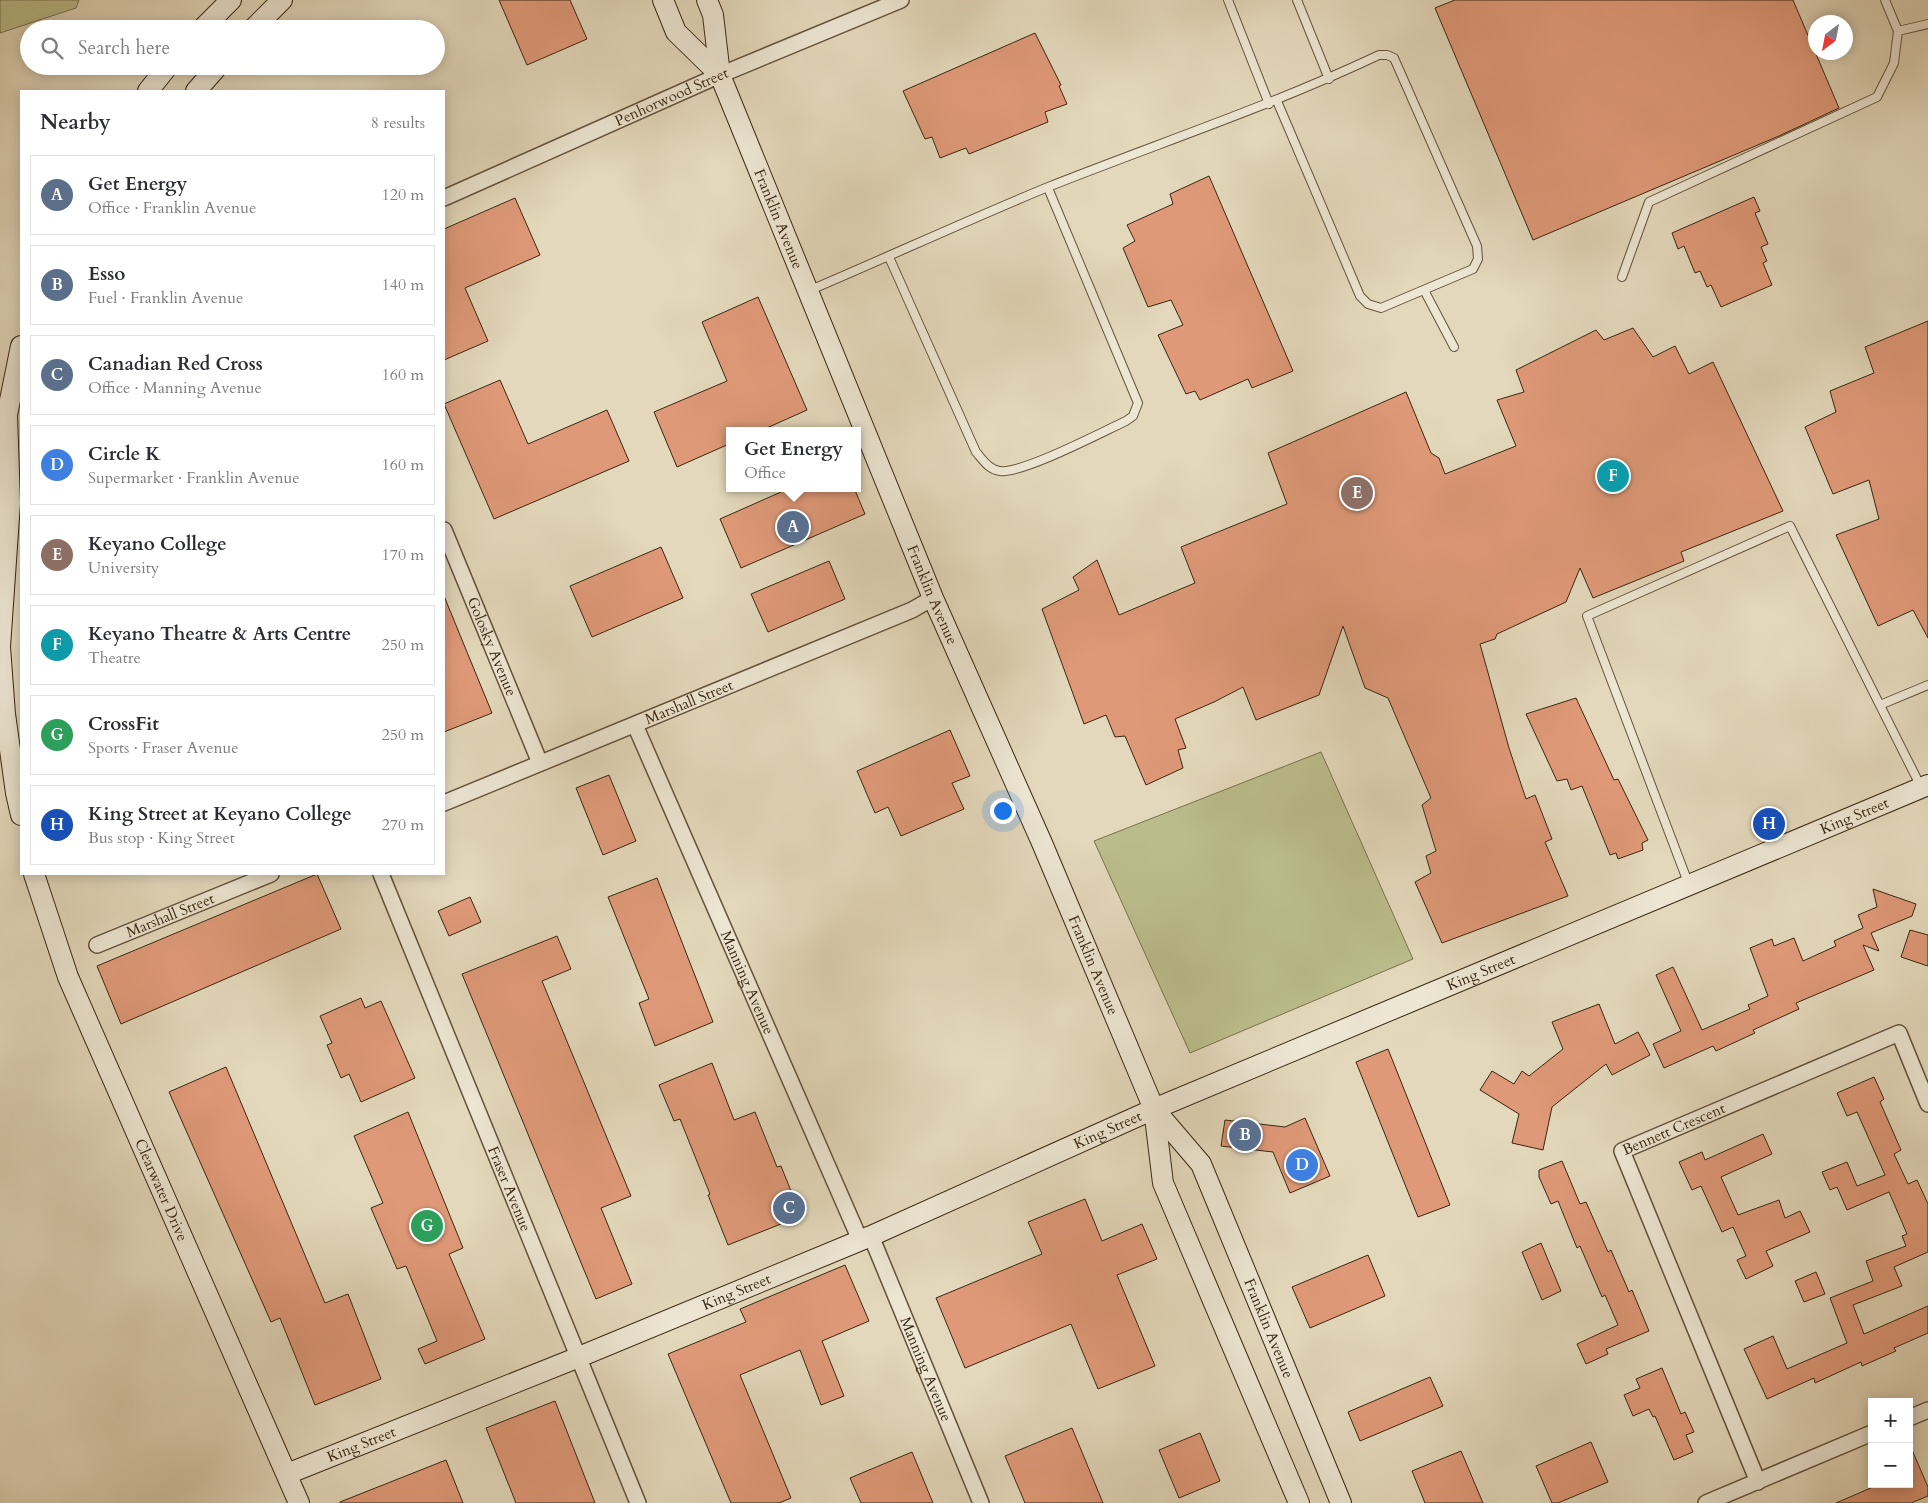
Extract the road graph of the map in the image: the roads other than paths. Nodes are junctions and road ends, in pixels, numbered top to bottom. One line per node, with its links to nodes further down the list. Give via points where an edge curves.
1 (231, 0): 9 (main road)
2 (282, 0): 10 (main road)
3 (663, 0): 15 (main road, Franklin Avenue, via 676,32)
4 (707, 0): 15 (main road, Franklin Avenue, via 713,15)
5 (901, 0): 15 (street, Penhorwood Street)
6 (1228, 0): 19 (lane)
7 (1297, 0): 16 (lane)
8 (1885, 0): 12 (lane)
9 (211, 20)
10 (262, 20)
11 (1928, 24): 12 (lane)
12 (1898, 31): 23 (lane, via 1894,63 1877,97 1649,202)
13 (161, 75): 17 (main road)
14 (210, 75): 18 (main road)
15 (720, 75): 21 (street, Penhorwood Street); 25 (main road, Franklin Avenue)
16 (1329, 79): 19 (lane); 24 (lane, via 1379,55 1394,58 1477,246 1478,259 1473,269)
17 (149, 90)
18 (197, 90)
19 (1273, 103): 20 (lane); 24 (lane, via 1360,296 1368,304 1381,308)
20 (1048, 188): 22 (lane); 22 (lane, via 1138,403 1133,416 1126,421 1020,468 1000,471 990,468 976,452)
21 (445, 198)
22 (889, 257): 25 (lane)
23 (1622, 277)
24 (1424, 290): 26 (lane)
25 (808, 291): 31 (main road, Franklin Avenue)
26 (1454, 347)
27 (20, 351): 29 (main road, via 6,414)
28 (20, 457): 29 (main road)
29 (10, 503): 38 (main road, via 0,647 5,714)
30 (445, 532): 35 (street, Golosky Avenue)
31 (933, 598): 34 (street, Marshall Street, via 912,610); 45 (main road, Franklin Avenue, via 1042,843)
32 (1928, 684): 33 (lane)
33 (1880, 705): 36 (lane); 42 (lane, via 1790,526 1587,616)
34 (635, 725): 35 (street, Marshall Street); 46 (street, Manning Avenue)
35 (540, 763): 37 (street, Marshall Street)
36 (1925, 787): 42 (main road, King Street)
37 (445, 803)
38 (20, 810)
39 (34, 875): 51 (main road, Clearwater Drive, via 68,977)
40 (269, 875): 43 (street, Marshall Street)
41 (381, 875): 47 (street, Fraser Avenue)
42 (1689, 885): 45 (main road, King Street)
43 (97, 944)
44 (1928, 1104): 52 (street, Bennett Crescent, via 1899,1033 1622,1151)
45 (1154, 1110): 46 (main road, King Street); 56 (main road, Franklin Avenue, via 1163,1183); 57 (main road, Franklin Avenue, via 1201,1164)
46 (866, 1238): 47 (main road, King Street); 55 (street, Manning Avenue)
47 (579, 1357): 51 (main road, King Street); 54 (street, Fraser Avenue)
48 (1928, 1410): 49 (street)
49 (1913, 1416)
50 (1868, 1435): 52 (street)
51 (287, 1474): 53 (main road, Clearwater Drive)
52 (1758, 1482): 58 (street)
53 (299, 1503)
54 (638, 1503)
55 (981, 1503)
56 (1299, 1503)
57 (1341, 1503)
58 (1706, 1503)

